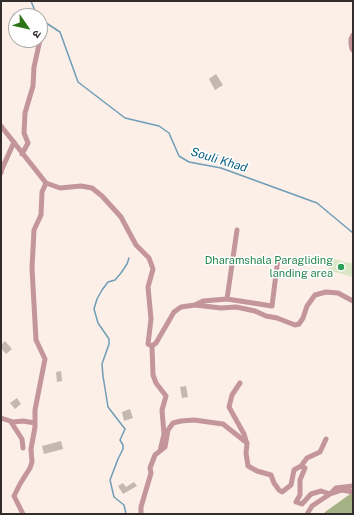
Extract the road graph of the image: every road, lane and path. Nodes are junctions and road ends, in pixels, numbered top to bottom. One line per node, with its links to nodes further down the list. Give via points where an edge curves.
1 (353, 35): 3 (street)
2 (38, 48): 6 (street, via 33,86 25,113 24,133 28,143)
3 (353, 50)
4 (1, 126): 5 (street)
5 (14, 142): 6 (street); 7 (street)
6 (22, 154): 8 (street)
7 (1, 173)
8 (46, 183): 14 (street, via 60,188 92,188 121,217 136,244 149,258 153,269 148,287 151,319 148,344); 18 (street, via 42,192 41,215 34,230 32,268 36,340 44,359)
9 (237, 230): 11 (street)
10 (278, 258): 11 (street, via 272,306)
11 (227, 299): 13 (street, via 203,301)
12 (353, 301): 13 (street, via 338,293 326,292 316,295 307,306 299,324 295,325 236,307)
13 (195, 305): 14 (street, via 181,307 174,312)
14 (152, 346): 22 (street, via 153,375 166,396 162,410 164,434)
15 (240, 383): 20 (street, via 232,395 229,407)
16 (1, 418): 17 (street)
17 (11, 422): 18 (street); 21 (street, via 22,439)
18 (35, 423): 27 (street, via 32,462 14,496)
19 (326, 439): 23 (street, via 320,452 307,458)
20 (247, 444): 22 (street, via 223,424 182,421 173,423 168,430 165,447); 23 (street, via 248,466 271,475 282,492 291,485 294,470)
21 (23, 448)
22 (160, 452): 28 (street, via 155,455 150,468 151,474)
23 (301, 466): 26 (street, via 305,468 300,480 300,495 296,502 302,504 311,494 321,491)
24 (353, 486): 26 (street, via 336,488)
25 (353, 492): 26 (street, via 342,490)
26 (330, 494): 29 (street, via 312,506)
27 (23, 514)
28 (140, 514)
29 (307, 514)

